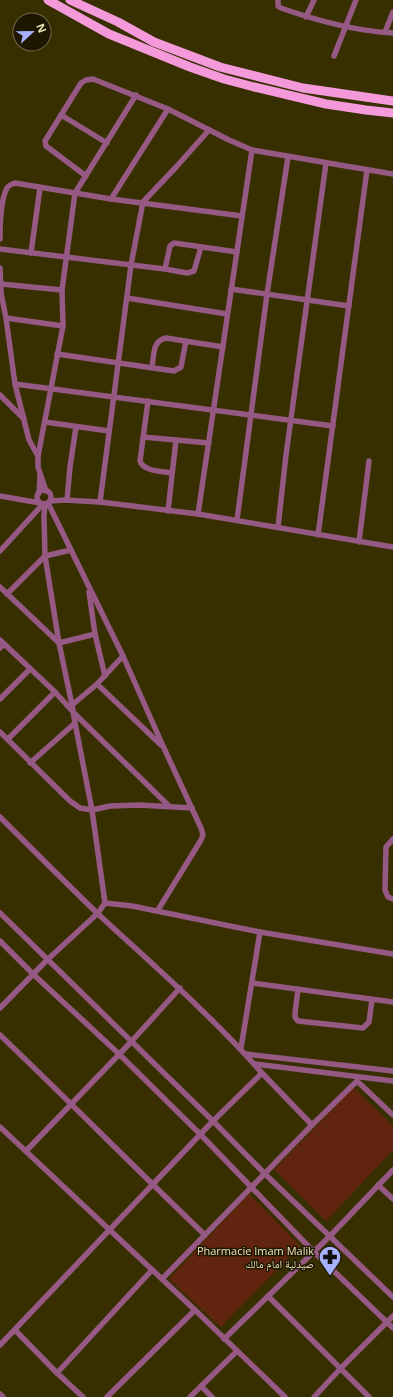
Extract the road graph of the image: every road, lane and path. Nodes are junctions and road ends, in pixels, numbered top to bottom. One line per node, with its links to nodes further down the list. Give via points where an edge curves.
1 (48, 0): 15 (highway, via 108,34 224,79 326,104)
2 (70, 0): 13 (highway, via 154,42 220,67 303,88)
3 (278, 0): 7 (street, via 278,6 281,8)
4 (314, 0): 7 (street)
5 (356, 0): 8 (street)
6 (393, 12): 9 (street)
7 (306, 17): 8 (street)
8 (346, 28): 9 (street); 11 (street)
9 (385, 32): 10 (street)
10 (393, 32)
11 (334, 56)
12 (136, 95): 14 (street); 16 (street, via 93,79 86,80 81,83); 18 (street)
13 (393, 101)
14 (168, 109): 17 (street); 27 (street)
15 (393, 113)
16 (61, 115): 18 (street); 24 (street, via 45,144)
17 (209, 130): 19 (street); 28 (street)
18 (107, 143): 24 (street)
19 (252, 150): 20 (street); 29 (street)
20 (288, 157): 21 (street); 44 (street)
21 (326, 163): 22 (street); 46 (street)
22 (367, 170): 23 (street); 47 (street)
23 (393, 174)
24 (86, 176): 26 (street)
25 (40, 188): 26 (street); 30 (street, via 11,184 5,193); 35 (street)
26 (75, 193): 27 (street); 36 (street)
27 (111, 199): 28 (street)
28 (143, 202): 29 (street); 37 (street)
29 (242, 216): 34 (street)
30 (0, 219): 31 (street)
31 (0, 239)
32 (201, 247): 34 (street); 39 (street, via 194,271 187,273); 39 (street, via 177,242 172,244)
33 (0, 249): 35 (street)
34 (237, 252): 41 (street)
35 (31, 253): 36 (street)
36 (66, 258): 37 (street); 42 (street)
37 (131, 265): 39 (street); 45 (street)
38 (0, 268): 40 (street)
39 (165, 269)
40 (1, 284): 42 (street); 43 (street)
41 (231, 289): 44 (street); 48 (street)
42 (62, 290): 50 (street)
43 (1, 293): 49 (street)
44 (267, 294): 46 (street); 62 (street)
45 (127, 298): 48 (street); 54 (street)
46 (307, 300): 47 (street); 64 (street)
47 (349, 306): 67 (street)
48 (228, 314): 52 (street)
49 (6, 318): 50 (street); 56 (street)
50 (62, 326): 53 (street)
51 (186, 342): 52 (street); 55 (street, via 179,369 174,371); 55 (street, via 166,338 157,342)
52 (223, 347): 61 (street)
53 (57, 354): 54 (street); 57 (street)
54 (118, 363): 55 (street); 59 (street)
55 (152, 368)
56 (15, 384): 57 (street); 63 (street)
57 (52, 388): 59 (street); 65 (street)
58 (0, 395): 63 (street)
59 (114, 397): 60 (street); 68 (street)
60 (148, 402): 61 (street); 69 (street)
61 (213, 410): 62 (street); 71 (street)
62 (251, 415): 64 (street); 85 (street)
63 (24, 420): 72 (street, via 29,440)
64 (291, 421): 67 (street); 86 (street)
65 (45, 422): 66 (street); 72 (street)
66 (76, 426): 68 (street); 79 (street)
67 (333, 426): 87 (street)
68 (109, 431): 81 (street)
69 (143, 437): 70 (street); 75 (street, via 140,461 142,465)
70 (176, 440): 71 (street); 75 (street)
71 (209, 443): 84 (street)
72 (38, 456): 74 (street)
73 (369, 461): 88 (street)
74 (40, 471): 76 (street); 77 (street)
75 (172, 473): 83 (street)
76 (48, 492): 77 (street); 79 (street); 82 (street, via 51,499)
77 (39, 493): 80 (street); 82 (street, via 38,499)
78 (0, 496): 80 (street)
79 (66, 500): 81 (street); 82 (street)
80 (22, 501): 82 (street)
81 (100, 502): 83 (street)
82 (45, 503): 90 (street); 91 (street); 92 (street)
83 (168, 511): 84 (street)
84 (198, 514): 85 (street)
85 (237, 520): 86 (street)
86 (278, 527): 87 (street)
87 (318, 535): 88 (street)
88 (359, 542): 89 (street)
89 (393, 547)
90 (71, 550): 92 (street); 93 (street)
91 (0, 551)
92 (45, 556): 95 (street); 97 (street)
93 (89, 585): 96 (street); 99 (street)
94 (0, 587): 95 (street)
95 (7, 594): 97 (street)
96 (95, 634): 97 (street); 101 (street)
97 (59, 643): 105 (street)
98 (1, 644): 100 (street)
99 (123, 656): 101 (street); 110 (street)
100 (30, 669): 103 (street); 104 (street)
101 (104, 676): 102 (street)
102 (97, 684): 105 (street); 110 (street)
103 (55, 692): 106 (street); 109 (street)
104 (0, 699)
105 (72, 705): 106 (street)
106 (74, 712): 107 (street); 112 (street)
107 (75, 723): 111 (street); 114 (street)
108 (0, 732): 109 (street)
109 (8, 739): 111 (street)
110 (163, 746): 113 (street)
111 (30, 763): 114 (street, via 70,801 80,808)
112 (169, 806): 113 (street); 114 (street, via 110,806)
113 (192, 808): 119 (street, via 201,828 202,840)
114 (92, 810): 118 (street)
115 (0, 817): 121 (street)
116 (393, 839): 117 (street, via 386,847 384,890 388,897)
117 (393, 899)
118 (104, 903): 119 (street); 121 (street)
119 (158, 910): 122 (street)
120 (0, 913): 125 (street)
121 (98, 913): 125 (street); 128 (street)
122 (260, 932): 124 (street); 127 (street)
123 (0, 941): 126 (street)
124 (393, 954)
125 (47, 960): 126 (street); 134 (street)
126 (34, 974): 132 (street); 136 (street)
127 (252, 983): 129 (street); 135 (street)
128 (180, 988): 134 (street); 135 (street)
129 (298, 990): 130 (street); 130 (street, via 295,1013 298,1021 363,1028 369,1022)
130 (372, 1000): 131 (street)
131 (393, 1002)
132 (0, 1008)
133 (0, 1035): 144 (street)
134 (132, 1042): 136 (street); 146 (street)
135 (241, 1048): 137 (street)
136 (119, 1054): 144 (street); 149 (street)
137 (246, 1054): 138 (street); 139 (street)
138 (255, 1064): 141 (street); 142 (street)
139 (358, 1067): 140 (street); 142 (street)
140 (393, 1071)
141 (262, 1073): 146 (street); 147 (street)
142 (357, 1079): 143 (street); 145 (street); 147 (street)
143 (393, 1081)
144 (72, 1104): 150 (street); 153 (street)
145 (393, 1115)
146 (213, 1121): 149 (street); 152 (street)
147 (312, 1125): 152 (street)
148 (0, 1127): 150 (street)
149 (200, 1134): 153 (street); 155 (street)
150 (26, 1151): 157 (street)
151 (393, 1170): 154 (street)
152 (265, 1174): 155 (street); 159 (street)
153 (152, 1184): 157 (street); 158 (street)
154 (378, 1185): 156 (street); 159 (street)
155 (252, 1187): 158 (street); 160 (street)
156 (393, 1200)
157 (110, 1231): 161 (street); 169 (street)
158 (205, 1234): 162 (street)
159 (330, 1236): 160 (street); 164 (street)
160 (313, 1251): 163 (street); 167 (street)
161 (152, 1270): 162 (street); 174 (street)
162 (162, 1279): 165 (street)
163 (268, 1296): 170 (street); 173 (street)
164 (393, 1297)
165 (196, 1310): 170 (street); 179 (street)
166 (393, 1316): 167 (street)
167 (387, 1322): 168 (street); 173 (street)
168 (393, 1328)
169 (14, 1330): 171 (street); 174 (street)
170 (224, 1340): 172 (street)
171 (0, 1345)
172 (237, 1351): 175 (street); 182 (street)
173 (341, 1368): 183 (street); 184 (street)
174 (57, 1373): 178 (street)
175 (201, 1386): 180 (street); 181 (street)
176 (0, 1394): 177 (street)
177 (3, 1397)
178 (83, 1397)
179 (107, 1397)
180 (190, 1397)
181 (212, 1397)
182 (285, 1397)
183 (314, 1397)
184 (369, 1397)

